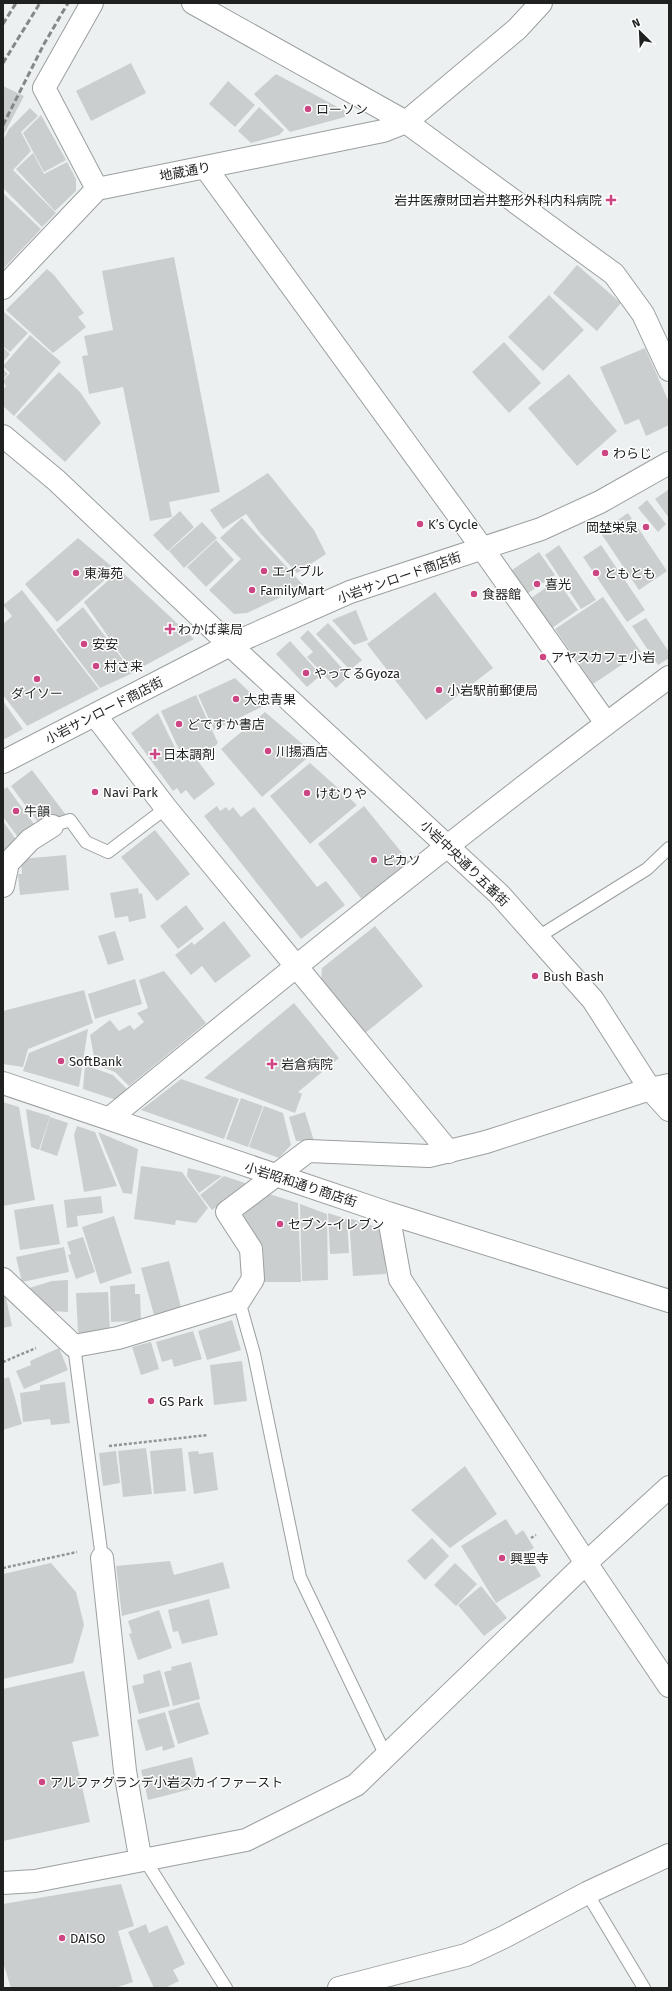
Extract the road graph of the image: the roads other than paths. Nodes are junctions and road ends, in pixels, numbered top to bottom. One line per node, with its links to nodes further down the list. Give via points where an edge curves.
1 (92, 3): 6 (street, via 44,88)
2 (193, 3): 4 (street)
3 (542, 3): 4 (street, 地蔵通り, via 517,29)
4 (406, 122): 5 (street, 地蔵通り, via 383,131); 8 (street, via 614,274 643,314)
5 (205, 167): 6 (street, 地蔵通り); 11 (street)
6 (97, 189): 7 (street)
7 (3, 288)
8 (669, 370)
9 (3, 436): 12 (street, 小岩中央通り五番街, via 56,480)
10 (669, 463): 11 (street, 小岩サンロード商店街, via 600,502 541,529)
11 (482, 549): 12 (street, 小岩サンロード商店街, via 350,592); 15 (street)
12 (230, 645): 14 (street, 小岩サンロード商店街); 19 (street, 小岩中央通り五番街)
13 (669, 677): 15 (street)
14 (95, 715): 16 (street, 小岩サンロード商店街); 17 (street)
15 (606, 723): 19 (street)
16 (3, 762)
17 (166, 808): 18 (lane, via 108,852 86,842 70,820); 23 (street)
18 (52, 826): 21 (street, via 30,840 8,863)
19 (448, 846): 22 (street, 小岩中央通り五番街, via 499,894); 23 (street)
20 (669, 848): 22 (lane, via 647,869)
21 (3, 886)
22 (538, 937): 25 (street, 小岩中央通り五番街, via 593,1000)
23 (296, 966): 27 (street); 28 (street)
24 (3, 1083): 27 (street, 小岩昭和通り商店街)
25 (660, 1087): 26 (street, 小岩中央通り五番街); 28 (street)
26 (669, 1110)
27 (110, 1118): 29 (street, 小岩昭和通り商店街)
28 (449, 1152): 29 (street, via 429,1156 308,1151)
29 (274, 1176): 30 (street, 小岩昭和通り商店街); 32 (street, via 227,1212 251,1249 254,1279)
30 (388, 1213): 33 (street, 小岩昭和通り商店街); 37 (street, via 400,1279)
31 (3, 1279): 34 (street)
32 (239, 1301): 34 (street, via 118,1338); 39 (lane, via 254,1354 300,1577)
33 (669, 1302)
34 (67, 1340): 36 (lane, via 88,1448)
35 (669, 1487): 37 (street)
36 (101, 1552): 41 (street, via 125,1771 139,1851)
37 (586, 1563): 38 (street); 39 (street)
38 (669, 1685)
39 (386, 1756): 41 (street, via 356,1785 246,1840)
40 (669, 1855): 43 (street)
41 (145, 1860): 42 (street, via 35,1881); 45 (lane)
42 (3, 1883)
43 (586, 1892): 44 (street, via 504,1937); 47 (lane)
44 (401, 1981): 46 (street)
45 (226, 1988)
46 (339, 1988)
47 (644, 1988)

